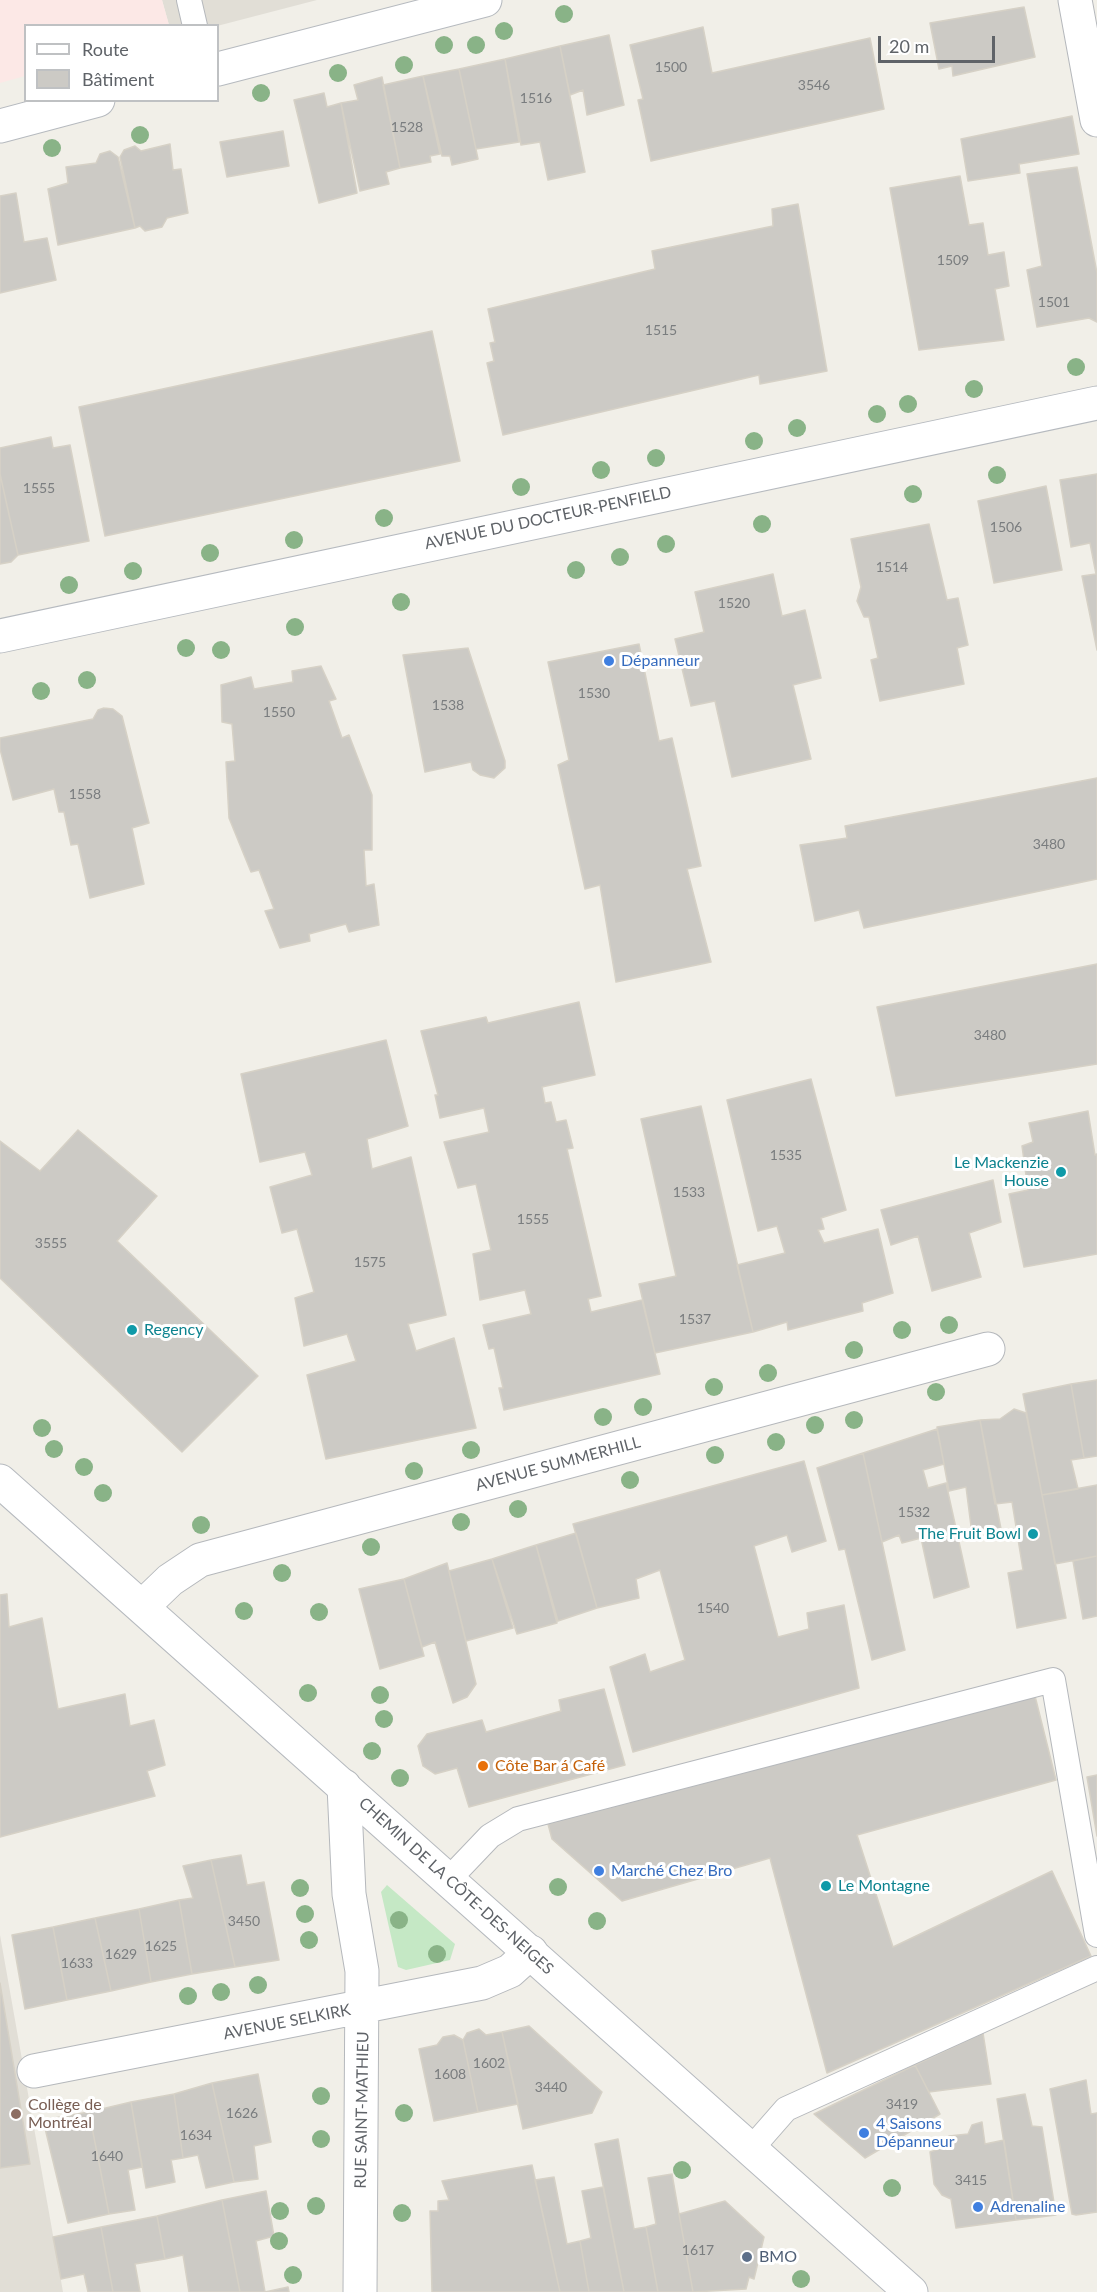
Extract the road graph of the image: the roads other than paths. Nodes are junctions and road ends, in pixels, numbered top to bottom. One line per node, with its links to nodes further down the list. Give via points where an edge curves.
1 (189, 0): 4 (lane)
2 (485, 0): 5 (main road)
3 (1075, 0): 7 (main road)
4 (195, 24)
5 (219, 69)
6 (90, 102): 8 (main road)
7 (1097, 120)
8 (0, 126)
9 (1097, 403): 10 (main road, AVENUE DU DOCTEUR-PENFIELD)
10 (0, 636)
11 (988, 1349): 13 (main road, AVENUE SUMMERHILL, via 200,1560)
12 (0, 1481): 13 (main road, CHEMIN DE LA CÔTE-DES-NEIGES)
13 (143, 1606): 14 (main road, CHEMIN DE LA CÔTE-DES-NEIGES)
14 (344, 1786): 15 (main road, CHEMIN DE LA CÔTE-DES-NEIGES); 19 (main road, RUE SAINT-MATHIEU, via 350,1894 361,1950)
15 (449, 1879): 16 (lane, via 490,1836 524,1817 1053,1680); 17 (main road, CHEMIN DE LA CÔTE-DES-NEIGES)
16 (1097, 1935)
17 (531, 1952): 19 (main road, AVENUE SELKIRK, via 510,1971 492,1980); 21 (main road, CHEMIN DE LA CÔTE-DES-NEIGES)
18 (1097, 1968): 21 (lane, via 786,2109)
19 (363, 2007): 20 (main road, AVENUE SELKIRK); 22 (main road, RUE SAINT-MATHIEU)
20 (34, 2071)
21 (751, 2149): 23 (main road, CHEMIN DE LA CÔTE-DES-NEIGES)
22 (360, 2292)
23 (911, 2292)

